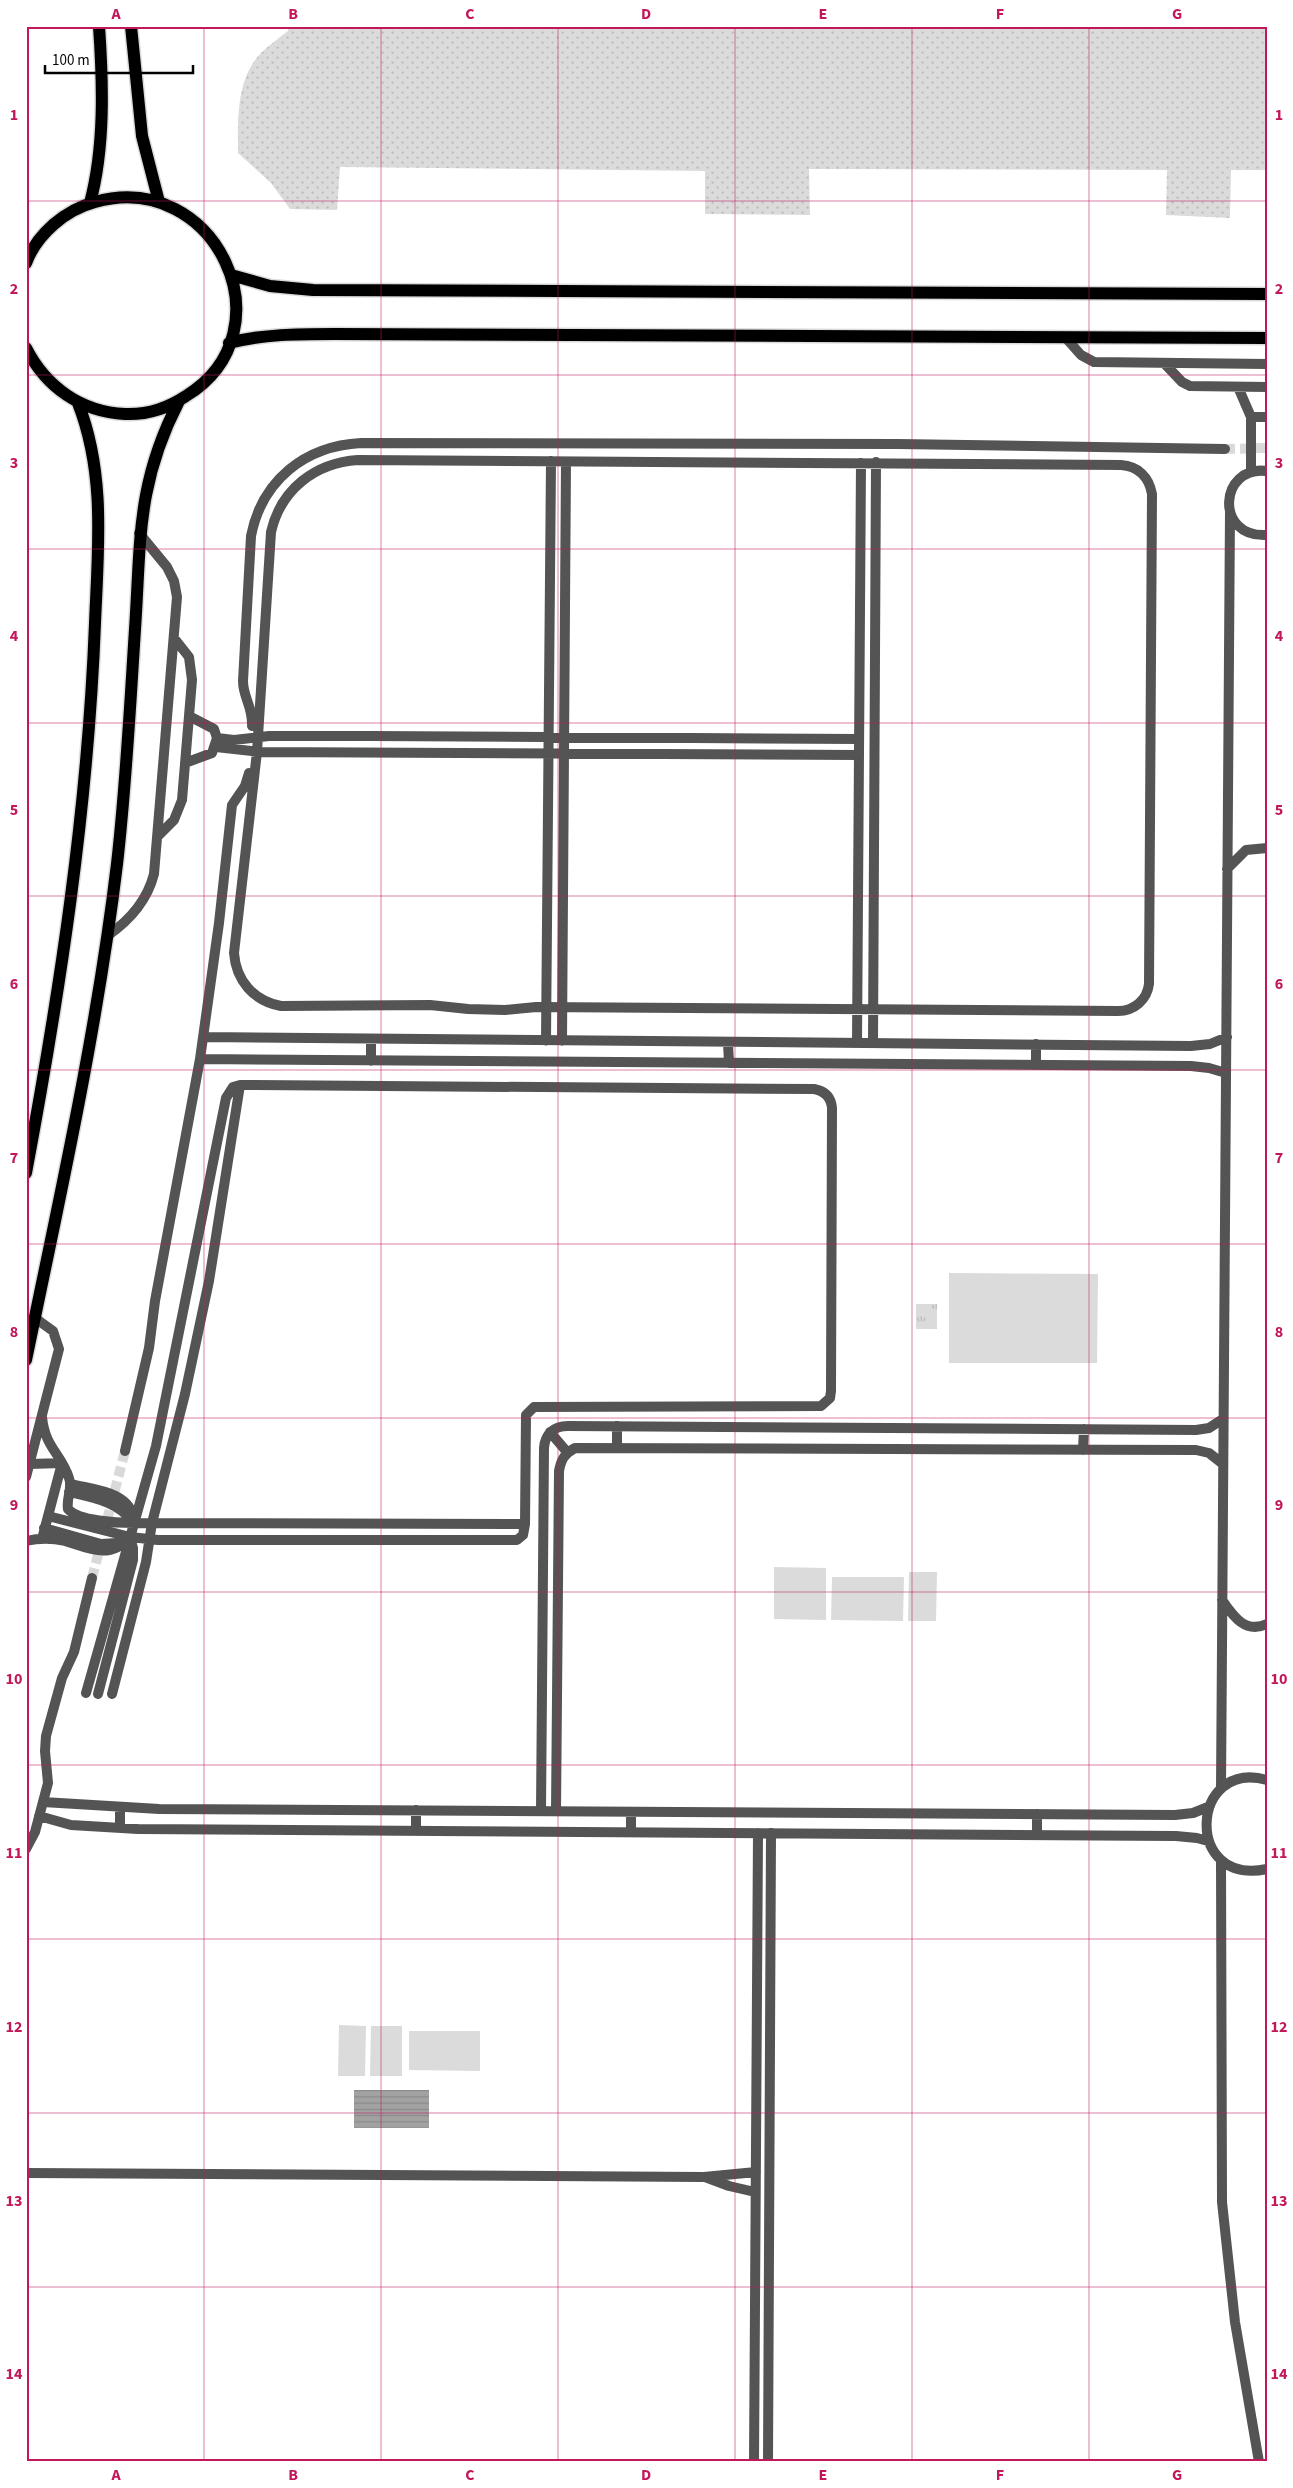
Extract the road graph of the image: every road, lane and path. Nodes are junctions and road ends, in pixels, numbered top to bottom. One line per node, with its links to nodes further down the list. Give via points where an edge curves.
1 (99, 26): 4 (main road, via 100,141)
2 (131, 26): 3 (main road, via 142,136)
3 (159, 202): 4 (main road, via 124,197); 6 (main road, via 183,213 204,229 221,250)
4 (90, 203): 5 (main road, via 51,227)
5 (26, 263)
6 (231, 275): 7 (main road, via 270,286 313,290); 10 (main road, via 236,310)
7 (1267, 294)
8 (1065, 337): 9 (main road); 10 (main road, via 334,334 268,336); 12 (street, via 1081,355 1094,362)
9 (1267, 338)
10 (229, 343): 16 (main road, via 209,377)
11 (26, 348): 17 (main road, via 47,380)
12 (1164, 363): 13 (street); 14 (street, via 1176,377 1190,386)
13 (1267, 364)
14 (1238, 387): 15 (street); 18 (street)
15 (1267, 387)
16 (178, 401): 17 (main road, via 154,410 129,414 103,411); 28 (main road, via 154,457)
17 (78, 403): 67 (main road, via 93,449 99,497 90,716 64,955)
18 (1251, 417): 19 (street); 26 (street)
19 (1267, 417)
20 (1225, 449): 34 (street, via 898,444 361,443 330,447 300,460 276,480 259,507 254,522 250,543 243,681)
21 (551, 461): 22 (street); 34 (street, via 346,461 322,468 294,487 279,507 270,540); 35 (street)
22 (566, 462): 24 (street); 36 (street)
23 (876, 462): 24 (street); 31 (street); 51 (street, via 1127,466 1146,478 1152,494 1149,984 1145,995 1134,1007 1122,1011)
24 (861, 463): 30 (street)
25 (1267, 471): 26 (street)
26 (1251, 472): 27 (street, via 1232,488 1228,504)
27 (1230, 512): 29 (street, via 1240,528 1257,535); 46 (street)
28 (139, 533): 32 (street, via 167,567 174,581 177,598); 47 (main road, via 125,779)
29 (1267, 535)
30 (860, 582): 31 (street); 37 (street)
31 (875, 582): 51 (street)
32 (174, 638): 33 (street, via 185,650 191,664); 44 (street)
33 (189, 716): 38 (street, via 214,729); 43 (street)
34 (255, 738): 35 (street); 38 (street); 39 (street)
35 (549, 738): 36 (street); 40 (street)
36 (564, 738): 37 (street); 41 (street)
37 (859, 739): 42 (street)
38 (216, 742): 39 (street); 43 (street, via 210,754)
39 (254, 751): 40 (street); 48 (street, via 234,953 239,976 253,994 266,1002 289,1006 430,1005 505,1010); 52 (street, via 248,779 232,805)
40 (549, 753): 41 (street); 48 (street)
41 (564, 753): 42 (street); 49 (street)
42 (859, 755): 50 (street)
43 (185, 763): 44 (street, via 180,807 174,820)
44 (158, 836): 47 (street, via 154,874 146,894 133,913)
45 (1267, 848): 46 (street, via 1246,850)
46 (1227, 869): 53 (street)
47 (107, 936): 70 (main road, via 78,1104)
48 (547, 1007): 49 (street); 55 (street)
49 (562, 1007): 50 (street); 56 (street)
50 (857, 1009): 51 (street); 58 (street)
51 (873, 1009): 59 (street)
52 (203, 1037): 54 (street); 61 (street)
53 (1226, 1037): 60 (street, via 1210,1044 1191,1046); 65 (street)
54 (371, 1040): 55 (street); 62 (street)
55 (546, 1041): 56 (street)
56 (562, 1041): 57 (street)
57 (728, 1043): 58 (street); 63 (street)
58 (856, 1043): 59 (street)
59 (873, 1043): 60 (street)
60 (1036, 1044): 64 (street)
61 (200, 1059): 62 (street); 79 (street, via 149,1348)
62 (371, 1061): 63 (street)
63 (729, 1063): 64 (street)
64 (1036, 1065): 65 (street, via 1200,1066)
65 (1226, 1073): 73 (street)
66 (240, 1085): 68 (street, via 227,1094); 69 (street); 91 (street, via 814,1089 830,1099 832,1391 828,1402 814,1408 534,1407 526,1415)
67 (26, 1173)
68 (210, 1177): 69 (street); 85 (street, via 159,1433)
69 (226, 1182): 87 (street, via 185,1394)
70 (35, 1318): 71 (main road); 72 (street, via 53,1331 58,1344)
71 (26, 1360)
72 (42, 1417): 81 (street, via 48,1444); 82 (street)
73 (1223, 1419): 75 (street, via 1203,1430); 83 (street)
74 (617, 1426): 75 (street); 76 (street, via 561,1426); 77 (street)
75 (1084, 1429): 78 (street)
76 (550, 1432): 80 (street); 108 (street, via 544,1448)
77 (617, 1447): 78 (street); 80 (street, via 583,1447)
78 (1084, 1450): 83 (street, via 1202,1451)
79 (126, 1451)
80 (567, 1452): 109 (street, via 559,1471)
81 (62, 1463): 82 (street); 86 (street); 88 (street)
82 (30, 1464): 84 (street)
83 (1223, 1464): 97 (street)
84 (26, 1477)
85 (144, 1487): 87 (street); 89 (street)
86 (70, 1488): 89 (street, via 123,1500 132,1512); 89 (street, via 67,1507 71,1513 97,1520)
87 (160, 1492): 90 (street)
88 (48, 1516): 92 (street); 93 (street)
89 (134, 1523): 90 (street); 93 (street)
90 (152, 1523): 91 (street); 94 (street)
91 (525, 1524): 94 (street, via 523,1535 514,1540)
92 (43, 1534): 93 (street, via 103,1551 115,1549); 95 (street)
93 (130, 1537): 94 (street); 99 (street); 100 (street, via 133,1560)
94 (149, 1540): 101 (street)
95 (26, 1541)
96 (92, 1578): 104 (street, via 74,1652 62,1678 46,1736 48,1776)
97 (1222, 1600): 98 (street, via 1240,1622 1254,1627); 103 (street)
98 (1267, 1624)
99 (86, 1693)
100 (98, 1694)
101 (112, 1694)
102 (1267, 1780): 103 (street, via 1245,1778)
103 (1221, 1789): 105 (street)
104 (43, 1802): 106 (street); 112 (street)
105 (1208, 1807): 111 (street, via 1176,1815); 119 (street, via 1205,1830)
106 (120, 1808): 107 (street); 113 (street)
107 (416, 1810): 108 (street); 114 (street)
108 (541, 1811): 109 (street)
109 (556, 1811): 110 (street)
110 (631, 1812): 111 (street); 115 (street)
111 (1037, 1814): 118 (street)
112 (39, 1816): 113 (street, via 71,1825); 120 (street)
113 (120, 1828): 114 (street)
114 (416, 1831): 115 (street)
115 (632, 1832): 116 (street)
116 (758, 1833): 117 (street); 123 (street)
117 (771, 1833): 118 (street); 128 (street)
118 (1037, 1835): 119 (street, via 1176,1836)
119 (1208, 1841): 121 (street)
120 (26, 1850)
121 (1221, 1860): 122 (street, via 1250,1872); 129 (street, via 1222,2202 1235,2322)
122 (1267, 1869)
123 (756, 2172): 125 (street); 126 (street)
124 (26, 2173): 125 (street)
125 (704, 2177): 126 (street)
126 (755, 2192): 127 (street)
127 (754, 2462)
128 (768, 2462)
129 (1259, 2462)

